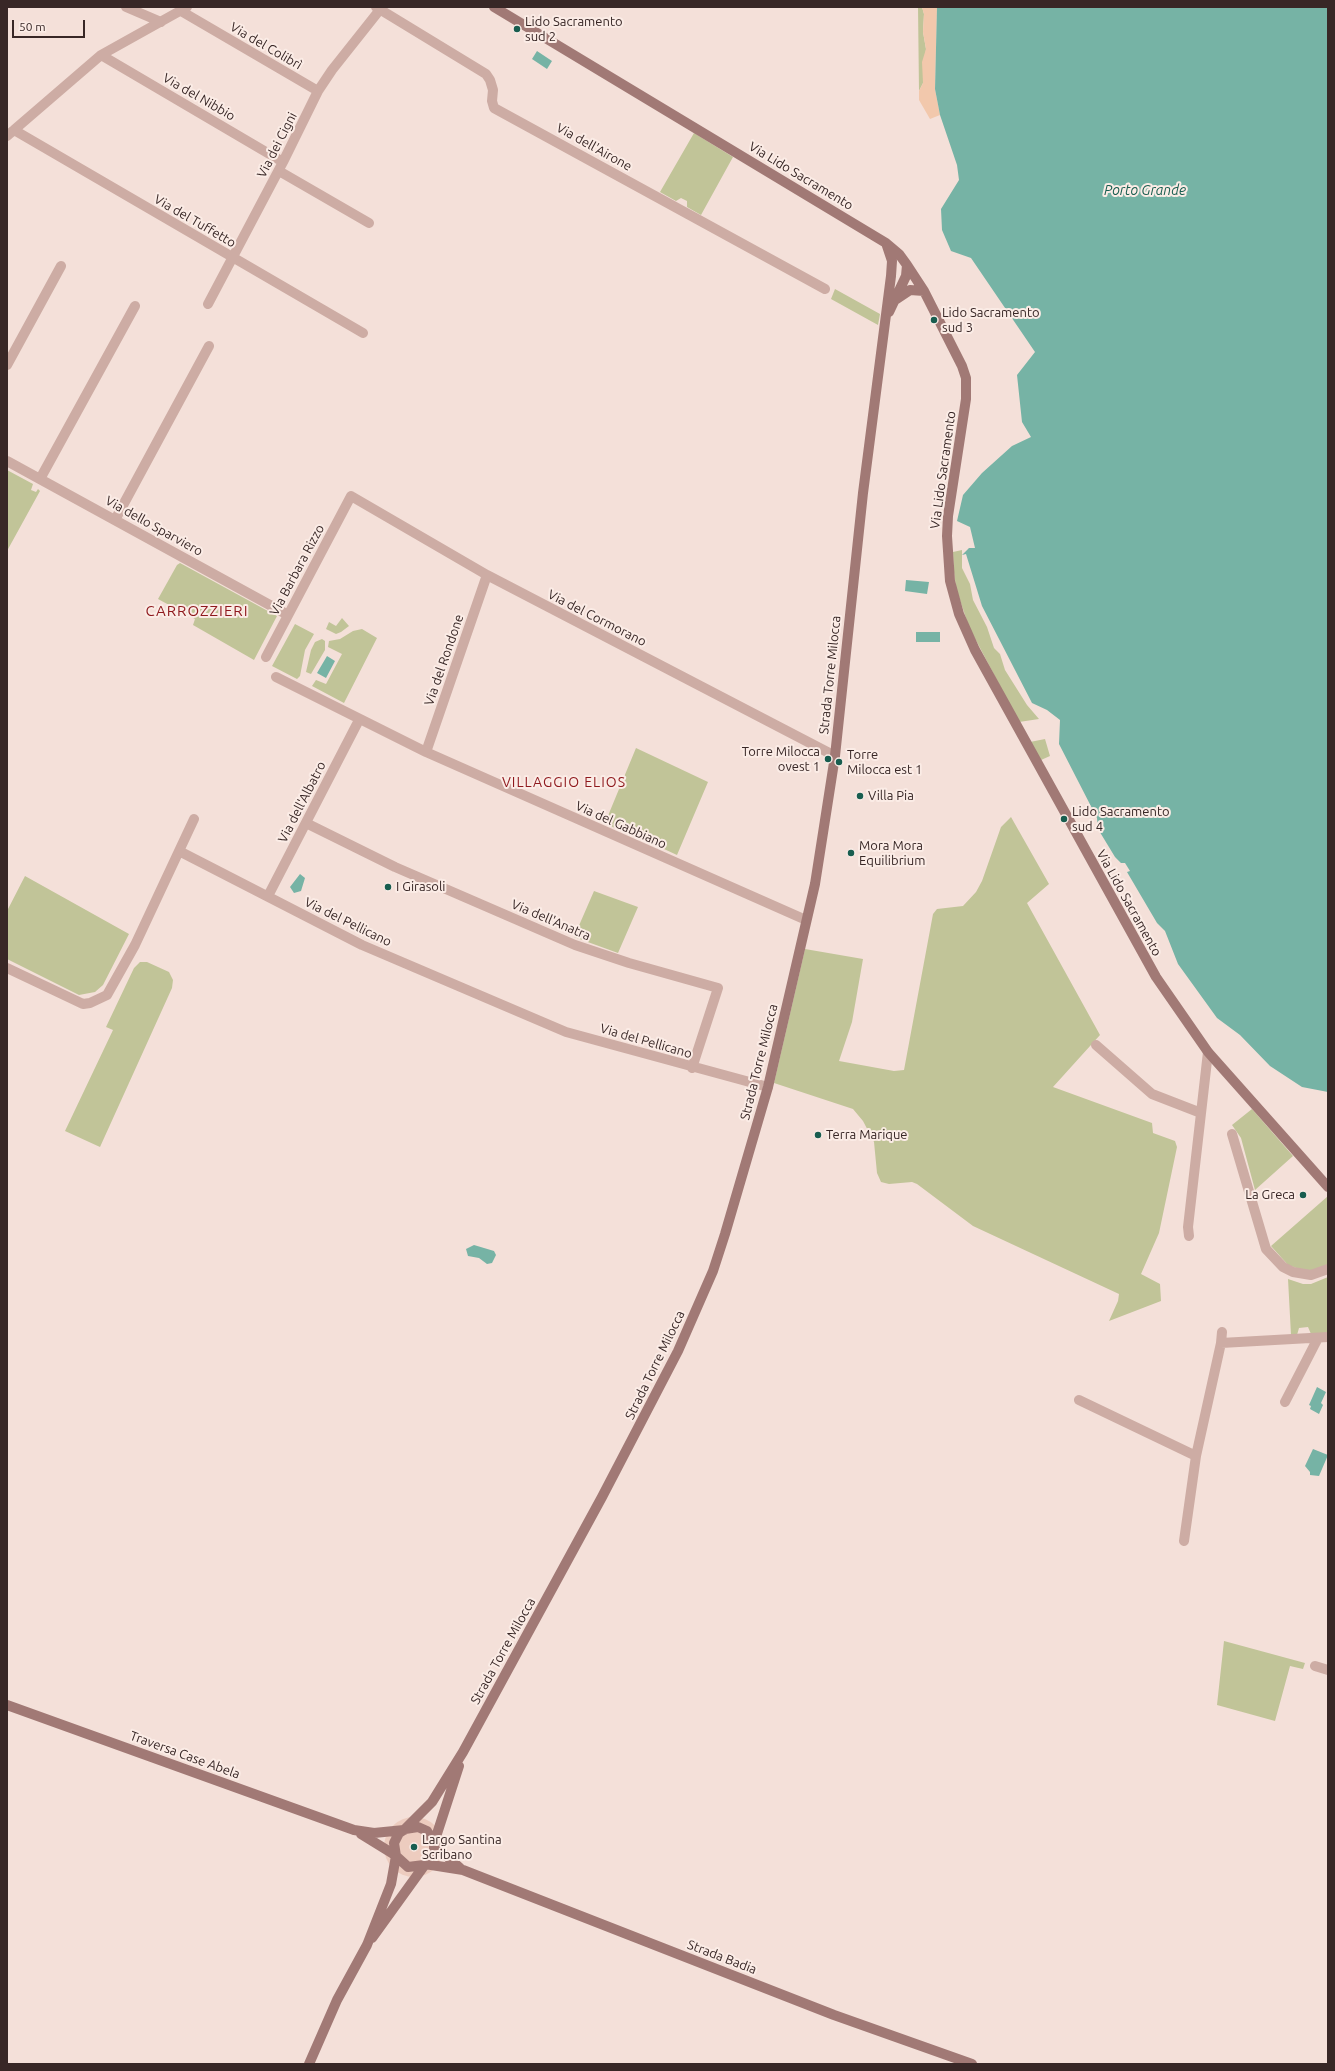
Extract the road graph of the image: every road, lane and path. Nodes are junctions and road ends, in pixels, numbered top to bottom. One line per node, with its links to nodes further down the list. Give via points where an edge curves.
1 (126, 7): 5 (street)
2 (494, 7): 11 (street, Via Lido Sacramento)
3 (380, 8): 7 (street, Via dei Cigni); 16 (street, Via dell'Airone, via 486,74 492,85 494,108)
4 (184, 9): 5 (street); 7 (street, Via del Colibrì)
5 (160, 22): 6 (street)
6 (101, 55): 8 (street); 9 (street, Via del Nibbio)
7 (318, 91): 9 (street, Via dei Cigni)
8 (10, 133): 12 (street, Via del Tuffetto)
9 (281, 167): 10 (street, Via del Nibbio); 12 (street, Via dei Cigni)
10 (369, 224)
11 (886, 243): 13 (street, Via Lido Sacramento); 15 (street, Strada Torre Milocca, via 892,261)
12 (233, 258): 19 (street, Via dei Cigni); 22 (street, Via del Tuffetto)
13 (907, 265): 15 (street, via 901,266); 17 (street, Via Lido Sacramento); 18 (street, via 906,276)
14 (60, 266): 24 (street)
15 (891, 276): 21 (street, Strada Torre Milocca)
16 (826, 289)
17 (924, 291): 18 (street, via 910,290); 43 (street, Via Lido Sacramento, via 962,366 967,387 947,536 950,581 959,614 990,677 1156,977)
18 (895, 300): 21 (street)
19 (208, 304)
20 (135, 306): 26 (street)
21 (885, 319): 35 (street, Strada Torre Milocca, via 863,485)
22 (363, 333)
23 (209, 346): 28 (street)
24 (7, 364)
25 (7, 461): 26 (street, Via dello Sparviero)
26 (40, 479): 28 (street, Via dello Sparviero)
27 (351, 496): 29 (street, Via del Cormorano); 30 (street, Via Barbara Rizzo)
28 (115, 520): 30 (street, Via dello Sparviero)
29 (487, 575): 34 (street, Via del Rondone); 35 (street, Via del Cormorano)
30 (288, 615): 31 (street, Via Barbara Rizzo)
31 (266, 657)
32 (276, 677): 33 (street, Via del Gabbiano)
33 (359, 720): 34 (street, Via del Gabbiano); 37 (street, Via dell'Albatro)
34 (426, 752): 40 (street, Via del Gabbiano)
35 (835, 756): 40 (street, Strada Torre Milocca, via 815,884)
36 (194, 819): 38 (street)
37 (306, 822): 39 (street, Via dell'Albatro); 44 (street, Via dell'Anatra, via 396,867 575,945 718,988)
38 (179, 851): 39 (street, Via del Pellicano); 41 (street, via 135,945 104,997 83,1004)
39 (268, 896): 44 (street, Via del Pellicano, via 362,945 566,1032)
40 (806, 920): 45 (street, Strada Torre Milocca)
41 (7, 968)
42 (1096, 1044): 46 (street, via 1152,1094)
43 (1208, 1052): 46 (street); 48 (street, Via Lido Sacramento)
44 (692, 1068): 45 (street, Via del Pellicano)
45 (768, 1087): 61 (street, Strada Torre Milocca, via 713,1271 678,1351 602,1497)
46 (1201, 1113): 49 (street)
47 (1232, 1134): 50 (street, via 1266,1249 1283,1268 1293,1272 1311,1275)
48 (1328, 1187)
49 (1189, 1236)
50 (1328, 1269)
51 (1222, 1332): 53 (street)
52 (1323, 1337): 53 (street); 55 (street)
53 (1221, 1343): 56 (street)
54 (1078, 1400): 56 (street)
55 (1285, 1402)
56 (1196, 1456): 57 (street)
57 (1184, 1541)
58 (1315, 1666): 59 (street)
59 (1328, 1670)
60 (7, 1705): 63 (street, Traversa Case Abela)
61 (463, 1752): 62 (street, via 432,1802); 64 (street)
62 (404, 1829): 63 (street, via 374,1833); 64 (street, via 423,1829 430,1834); 65 (street, via 394,1844)
63 (354, 1830): 65 (street)
64 (434, 1844): 66 (street, via 433,1856); 67 (street)
65 (395, 1856): 66 (street, via 408,1867); 68 (street, via 391,1884)
66 (425, 1865): 67 (street); 68 (street)
67 (464, 1870): 70 (street, Strada Badia, via 834,2014)
68 (367, 1945): 69 (street, via 337,2000)
69 (309, 2064)
70 (972, 2064)

